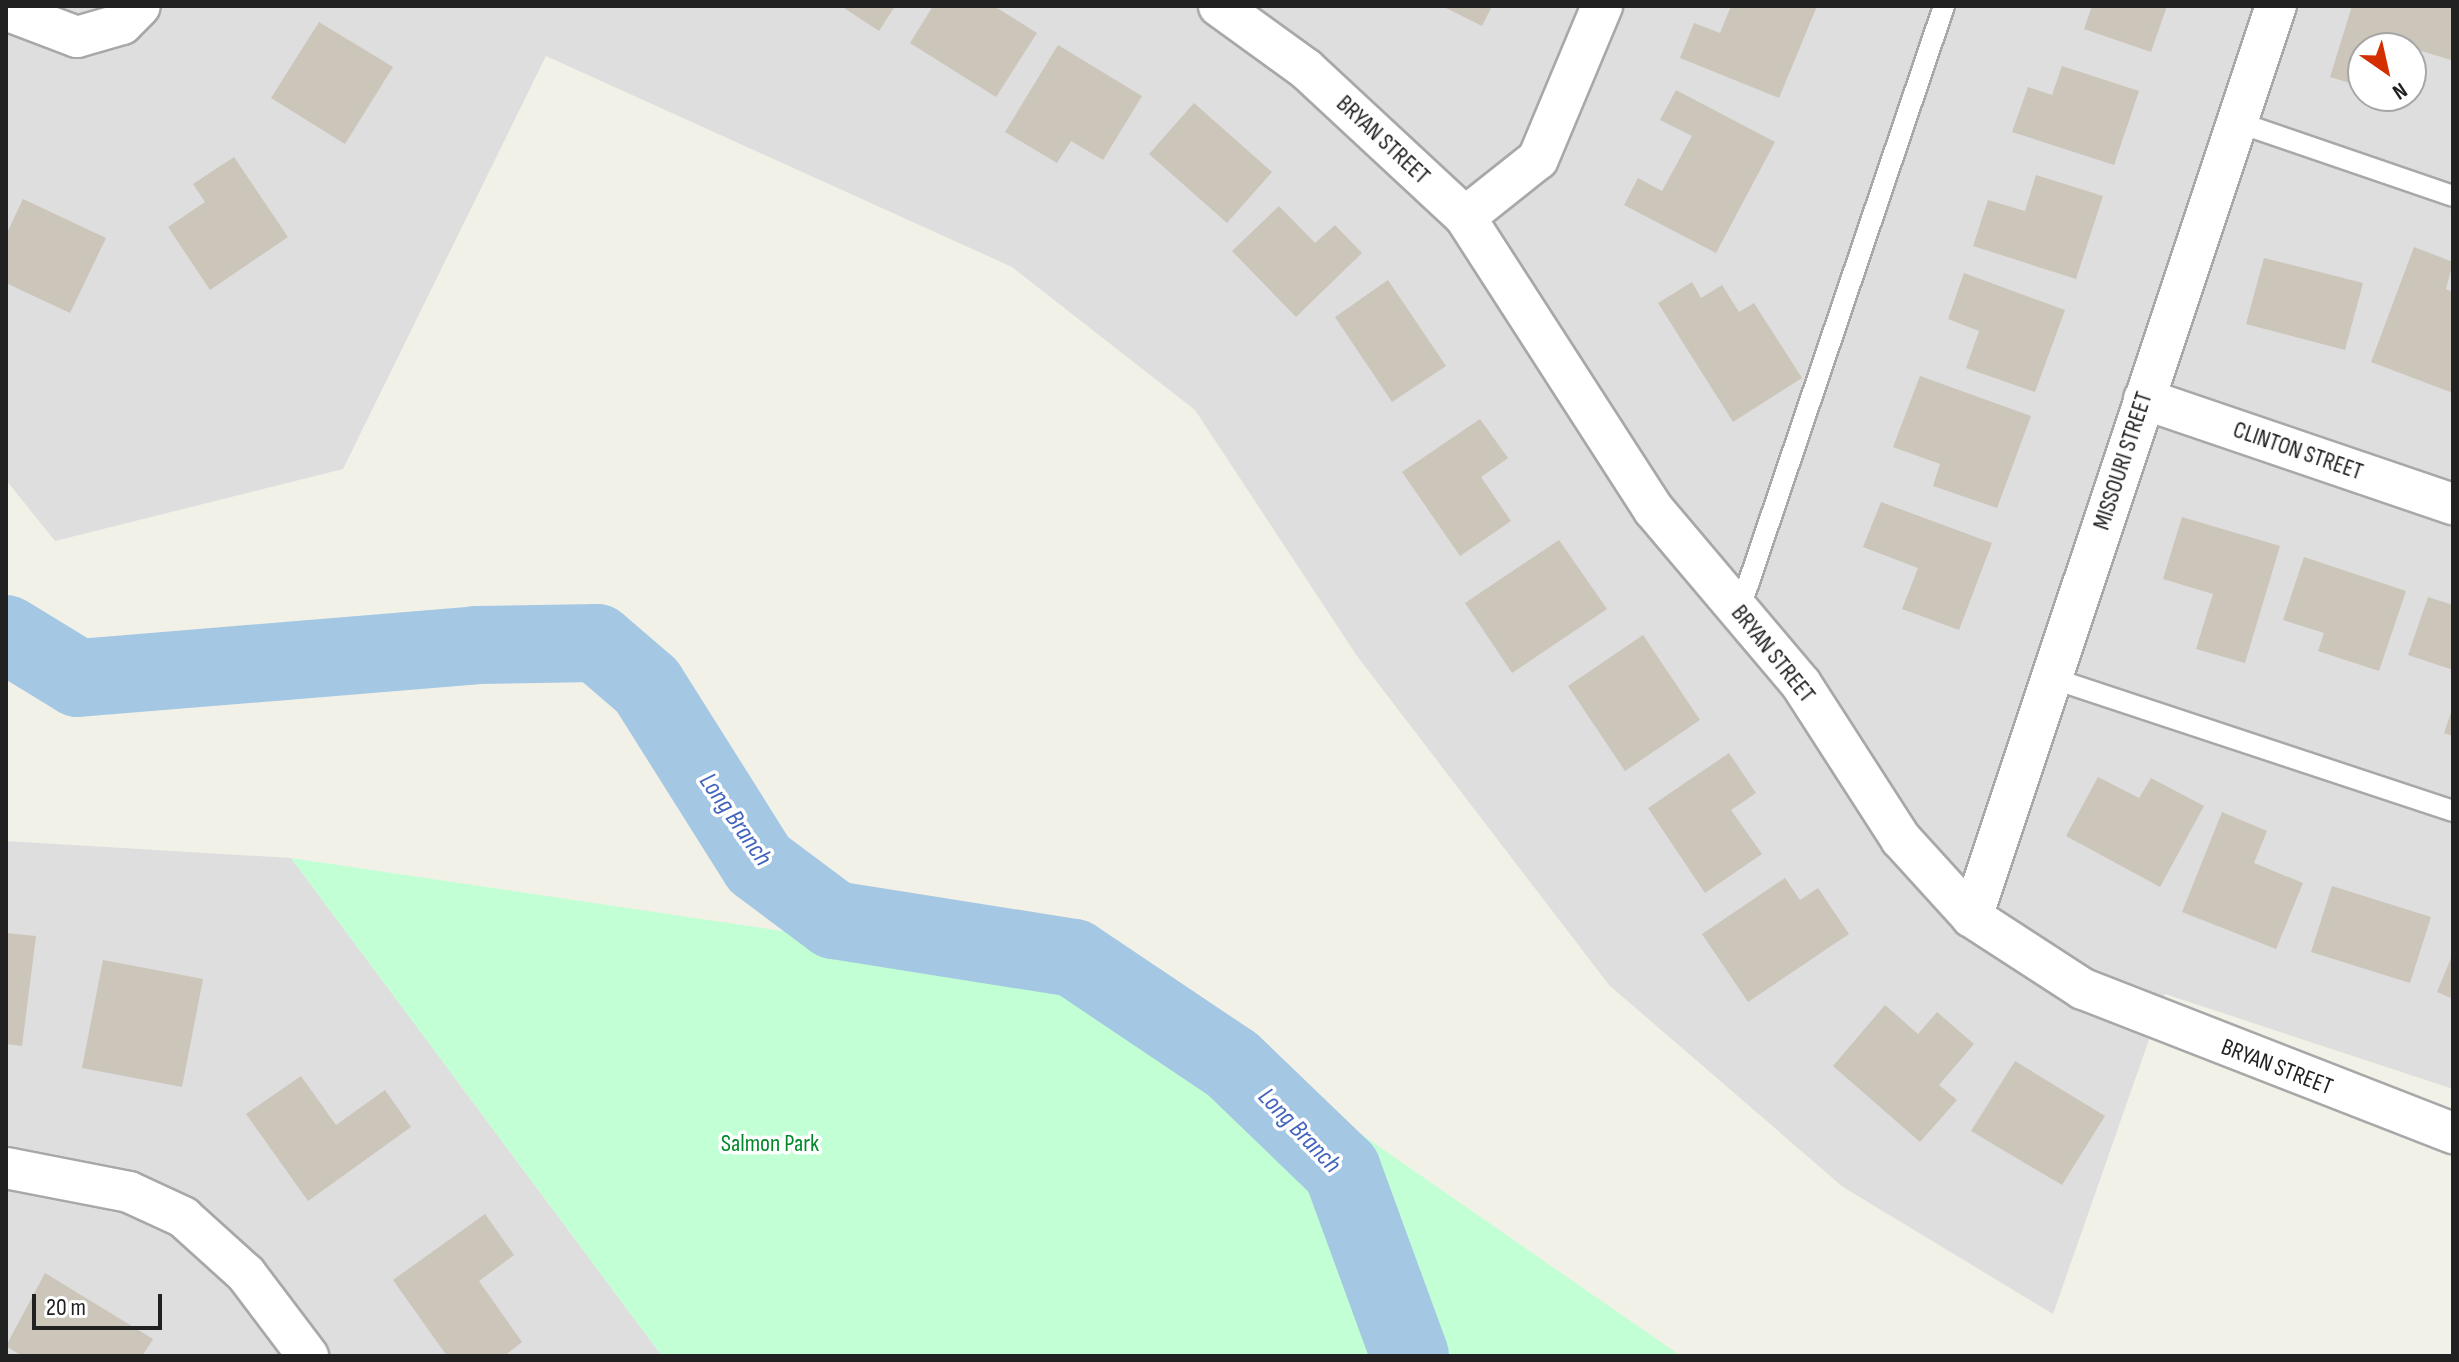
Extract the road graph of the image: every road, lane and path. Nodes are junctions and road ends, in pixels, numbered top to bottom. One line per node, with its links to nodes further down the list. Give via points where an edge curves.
1 (140, 6): 6 (street, via 122,24 77,37)
2 (1219, 6): 9 (street, BRYAN STREET, via 1306,69)
3 (1602, 6): 9 (street, via 1538,159)
4 (1944, 6): 12 (lane)
5 (2276, 6): 7 (street, MISSOURI STREET)
6 (6, 10)
7 (2237, 122): 8 (lane); 10 (street, MISSOURI STREET)
8 (2453, 196)
9 (1465, 217): 12 (street, BRYAN STREET, via 1654,510)
10 (2144, 399): 11 (street, CLINTON STREET); 13 (street, MISSOURI STREET)
11 (2453, 504)
12 (1739, 611): 15 (street, BRYAN STREET, via 1801,684 1901,839)
13 (2051, 678): 14 (lane); 15 (street, MISSOURI STREET)
14 (2453, 811)
15 (1972, 917): 16 (street, BRYAN STREET, via 2083,989)
16 (2453, 1133)
17 (6, 1168): 18 (street, via 129,1192 183,1217 246,1274)
18 (308, 1356)

